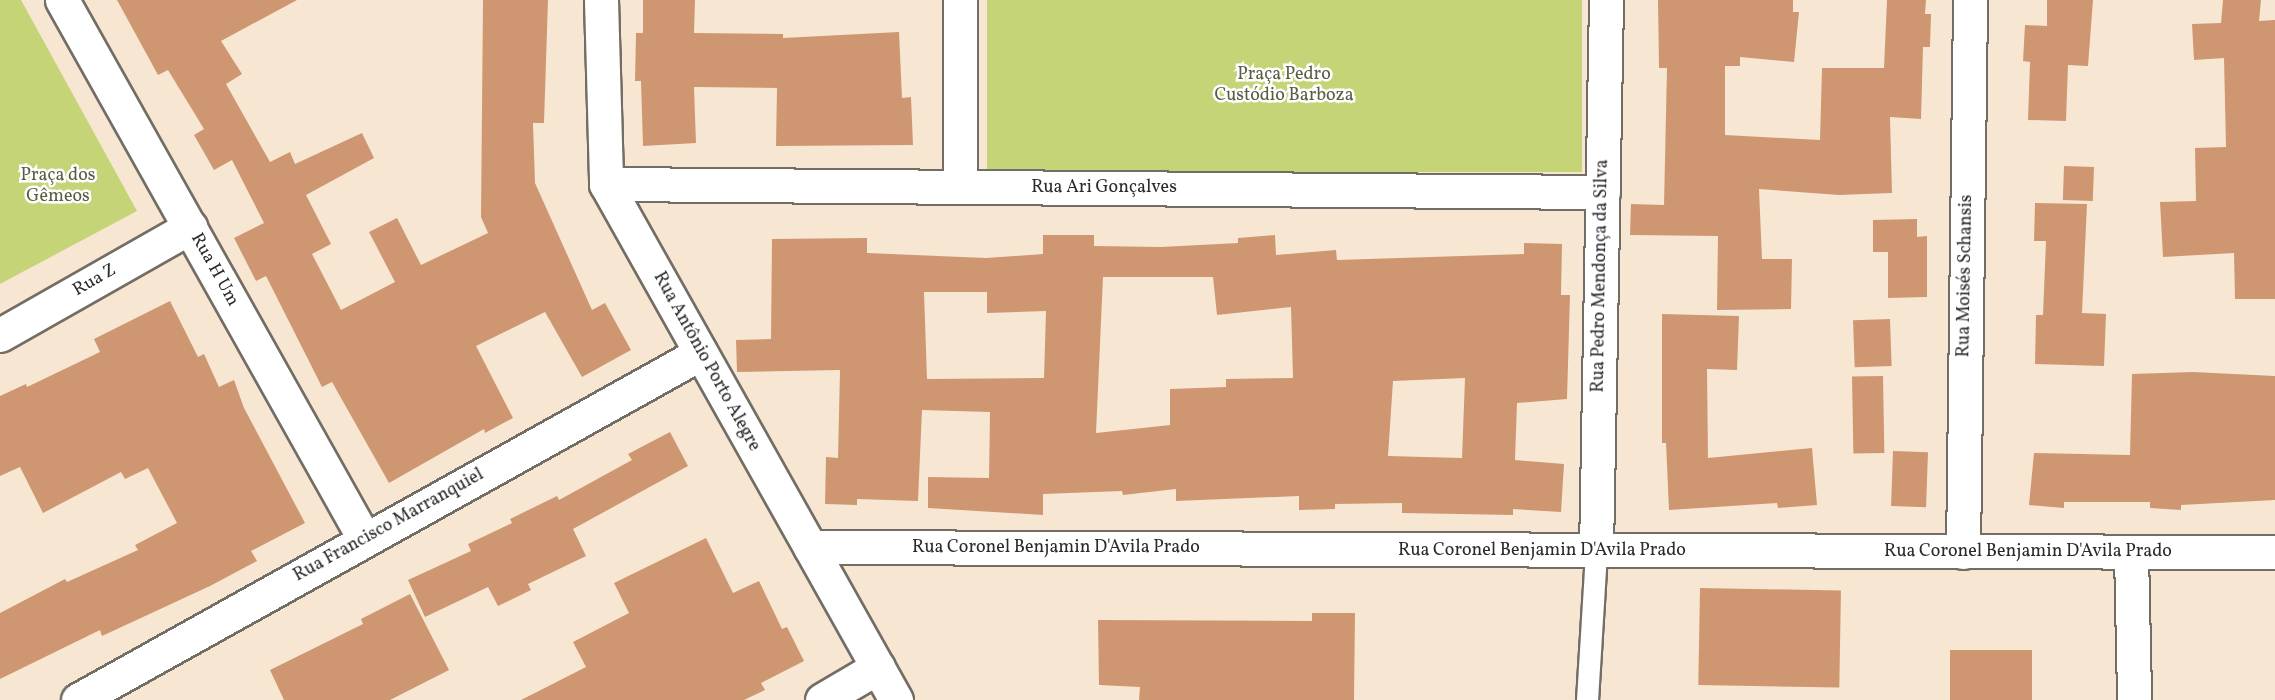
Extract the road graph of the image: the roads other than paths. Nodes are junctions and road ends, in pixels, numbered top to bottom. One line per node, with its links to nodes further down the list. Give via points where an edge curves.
1 (62, 0): 9 (street, Rua H Um)
2 (601, 0): 6 (street, Rua Antônio Porto Alegre)
3 (960, 0): 7 (street)
4 (1606, 0): 8 (street, Rua Pedro Mendonça da Silva)
5 (1970, 0): 15 (street, Rua Moisés Schansis)
6 (606, 184): 7 (street, Rua Ari Gonçalves); 11 (street, Rua Antônio Porto Alegre)
7 (960, 187): 8 (street, Rua Ari Gonçalves)
8 (1603, 192): 14 (street, Rua Pedro Mendonça da Silva)
9 (190, 227): 10 (street, Rua Z); 12 (street, Rua H Um)
10 (0, 335)
11 (700, 353): 12 (street, Rua Francisco Marranquiel); 13 (street, Rua Antônio Porto Alegre)
12 (366, 540): 19 (street, Rua Francisco Marranquiel)
13 (810, 547): 14 (street, Rua Coronel Benjamin D'Avila Prado); 18 (street, Rua Antônio Porto Alegre)
14 (1596, 551): 15 (street, Rua Coronel Benjamin D'Avila Prado); 22 (lane)
15 (1963, 552): 16 (street, Rua Coronel Benjamin D'Avila Prado)
16 (2131, 552): 17 (street, Rua Coronel Benjamin D'Avila Prado); 23 (street)
17 (2275, 552)
18 (878, 667): 20 (street); 21 (street, Rua Antônio Porto Alegre)
19 (78, 700)
20 (822, 700)
21 (896, 700)
22 (1587, 700)
23 (2134, 700)

